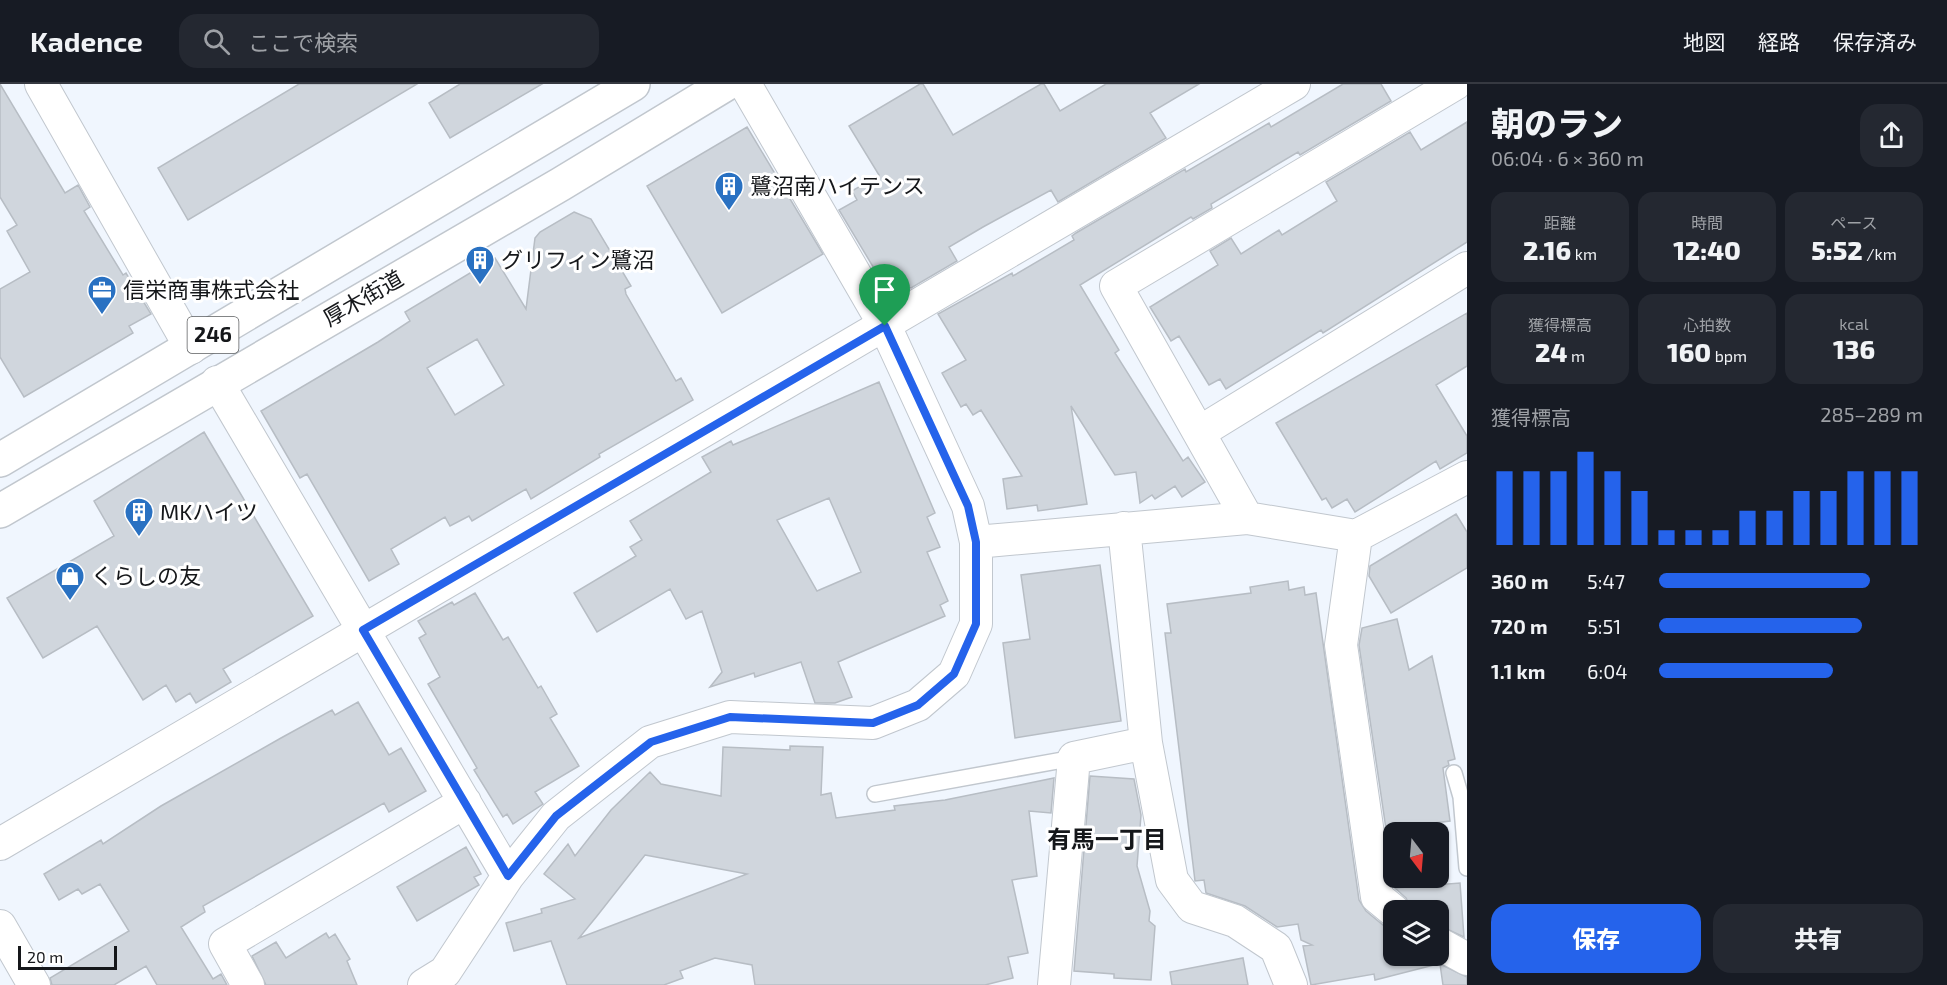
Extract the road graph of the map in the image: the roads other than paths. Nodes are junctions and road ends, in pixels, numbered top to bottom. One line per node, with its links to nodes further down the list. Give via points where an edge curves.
1 (40, 84): 9 (street)
2 (633, 84): 9 (highway, 厚木街道 / 246)
3 (726, 84): 10 (highway, 厚木街道 / 246)
4 (745, 84): 8 (street)
5 (1294, 84): 8 (street)
6 (1455, 84): 11 (street, via 1116,286)
7 (1467, 268): 11 (street)
8 (885, 326): 18 (street, via 968,506); 19 (street)
9 (191, 348): 12 (highway, 厚木街道 / 246)
10 (217, 382): 14 (highway, 厚木街道 / 246); 19 (street)
11 (1200, 432): 15 (street)
12 (0, 460)
13 (1464, 486): 17 (street)
14 (0, 511)
15 (1247, 518): 16 (street); 17 (street)
16 (1124, 528): 18 (street); 20 (street)
17 (1356, 536): 28 (street, via 1341,645 1377,897)
18 (976, 542): 27 (street, via 976,624 954,674 918,705 873,723 730,717 651,742 556,816)
19 (363, 630): 24 (street); 25 (street)
20 (1146, 743): 21 (street); 36 (street, via 1172,880 1192,907 1235,921 1276,948)
21 (1074, 758): 23 (lane); 35 (street)
22 (1454, 773): 26 (lane, via 1461,797)
23 (875, 794)
24 (465, 802): 27 (street); 33 (street, via 225,944)
25 (0, 844)
26 (1467, 868)
27 (508, 876): 34 (street, via 445,972)
28 (1383, 902)
29 (0, 926): 32 (street)
30 (1449, 949): 31 (street)
31 (1467, 959)
32 (34, 985)
33 (248, 985)
34 (424, 985)
35 (1054, 985)
36 (1291, 985)

